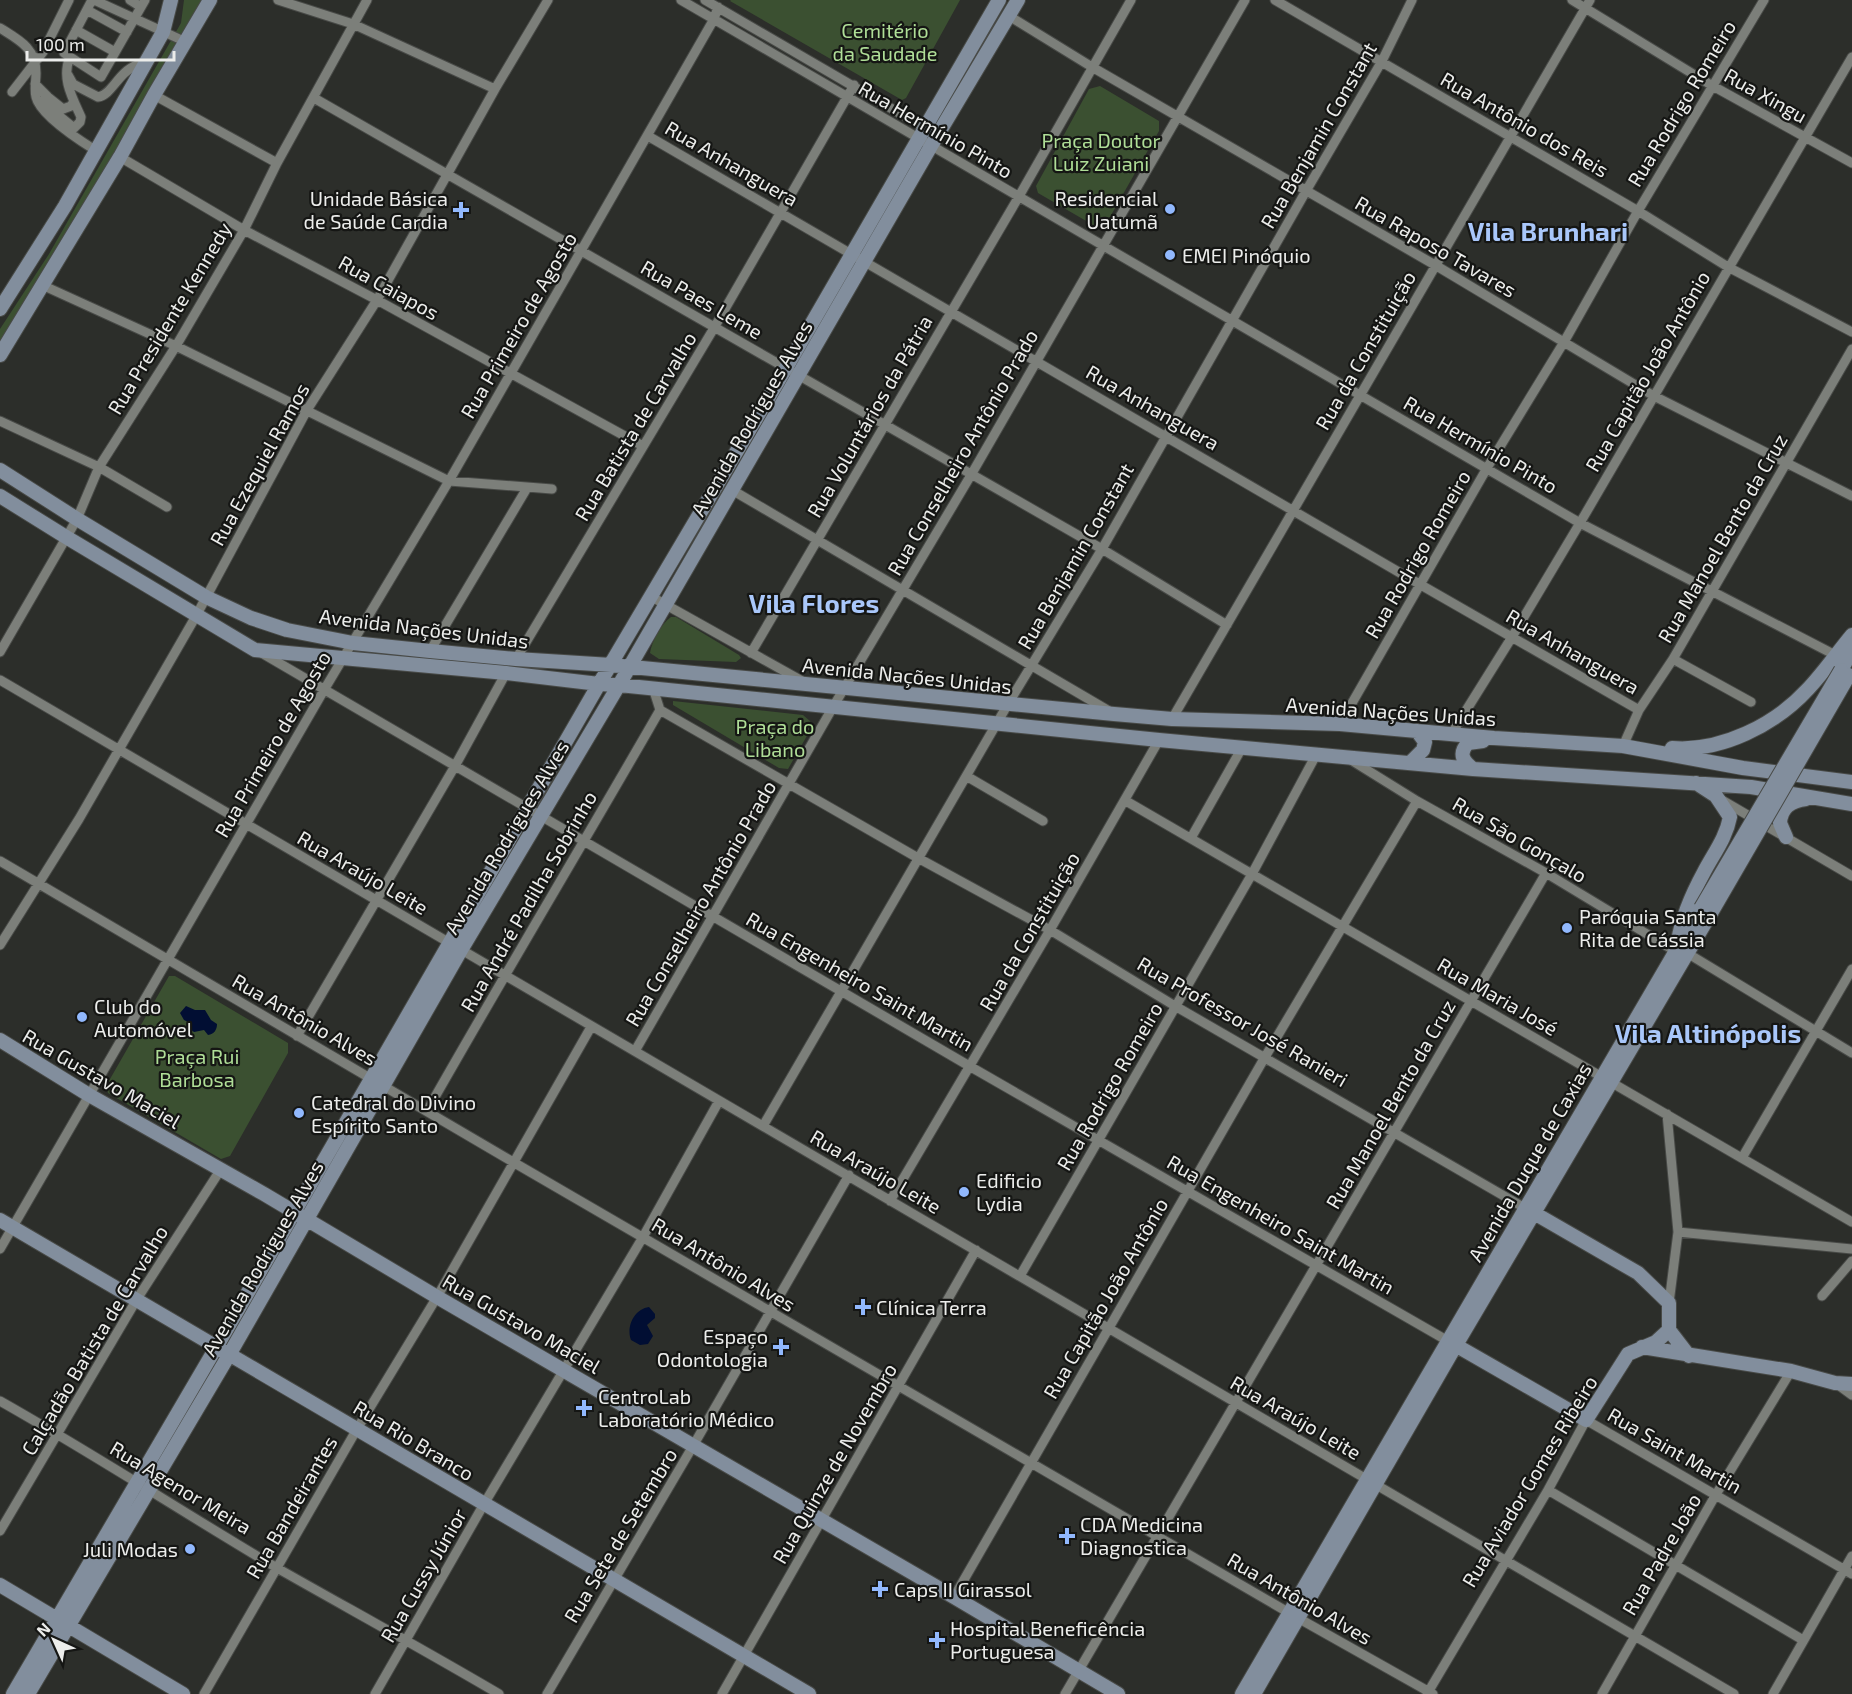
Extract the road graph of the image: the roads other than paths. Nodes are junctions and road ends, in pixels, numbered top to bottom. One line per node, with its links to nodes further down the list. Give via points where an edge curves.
1 (69, 0): 33 (street)
2 (93, 0): 22 (street); 24 (street)
3 (130, 0): 19 (street)
4 (171, 0): 30 (main road)
5 (210, 0): 31 (main road)
6 (278, 0): 26 (street)
7 (367, 0): 26 (street, Rua Presidente Kennedy)
8 (548, 0): 44 (street, Rua Ezequiel Ramos)
9 (681, 0): 25 (street, Rua Hermínio Pinto)
10 (705, 0): 21 (street, Rua Hermínio Pinto)
11 (999, 0): 54 (main road, Avenida Rodrigues Alves)
12 (1018, 0): 23 (main road, Avenida Rodrigues Alves)
13 (1131, 0): 40 (street)
14 (1245, 0): 50 (street)
15 (1275, 0): 37 (street, Rua Antônio dos Reis)
16 (1412, 0): 37 (street, Rua Benjamin Constant)
17 (1572, 0): 20 (street, Rua Xingu)
18 (1764, 0): 43 (street, Rua Rodrigo Romeiro)
19 (143, 3): 24 (street)
20 (1587, 4): 43 (street, Rua Xingu); 53 (street, Rua da Constituição)
21 (718, 7): 25 (street, Rua Primeiro de Agosto); 42 (street, Rua Hermínio Pinto)
22 (87, 10): 28 (street); 29 (street)
23 (1009, 16): 40 (street, Rua Raposo Tavares); 54 (main road, Avenida Rodrigues Alves)
24 (134, 19): 29 (street); 30 (street)
25 (714, 19): 47 (street, Rua Hermínio Pinto); 52 (street, Rua Primeiro de Agosto)
26 (353, 24): 44 (street); 48 (street, Rua Presidente Kennedy)
27 (0, 28): 32 (street)
28 (76, 30): 34 (street); 35 (street, via 64,53)
29 (127, 32): 34 (street)
30 (163, 32): 31 (street); 39 (main road)
31 (186, 42): 46 (main road)
32 (26, 44): 33 (street); 38 (street)
33 (43, 52): 38 (street)
34 (115, 52): 35 (street, via 101,77)
35 (70, 57): 41 (street)
36 (1852, 57): 55 (street, Rua Capitão João Antônio)
37 (1382, 61): 53 (street, Rua Antônio dos Reis); 62 (street, Rua Benjamin Constant)
38 (35, 62): 45 (street); 45 (street, via 15,89 24,84)
39 (142, 68): 41 (street, via 132,66 107,93 98,97 73,84); 57 (main road)
40 (1092, 68): 50 (street, Rua Raposo Tavares); 63 (street)
41 (66, 70): 49 (street)
42 (854, 85): 47 (street, Rua Batista de Carvalho); 54 (street, Rua Hermínio Pinto)
43 (1711, 85): 55 (street, Rua Xingu); 64 (street, Rua Rodrigo Romeiro)
44 (495, 89): 61 (street, Rua Ezequiel Ramos)
45 (36, 91): 49 (street, via 63,109); 51 (street); 56 (street, via 51,117)
46 (154, 95): 58 (main road); 59 (street)
47 (848, 97): 54 (street, Rua Hermínio Pinto); 65 (street, Rua Batista de Carvalho)
48 (314, 98): 59 (street, Rua Presidente Kennedy); 61 (street, Rua Paes Leme)
49 (74, 101): 51 (street, via 81,117)
50 (1177, 118): 62 (street, Rua Raposo Tavares); 67 (street)
51 (74, 128): 56 (street)
52 (648, 136): 65 (street, Rua Anhanguera); 68 (street, Rua Primeiro de Agosto)
53 (1509, 136): 64 (street, Rua Antônio dos Reis); 71 (street, Rua da Constituição)
54 (928, 137): 63 (street, Rua Hermínio Pinto); 69 (main road, Avenida Rodrigues Alves); 70 (main road, Avenida Rodrigues Alves)
55 (1805, 137): 60 (street, Rua Xingu); 72 (street, Rua Capitão João Antônio)
56 (81, 141): 57 (street)
57 (95, 150): 75 (main road)
58 (120, 157): 66 (street, Rua Caiapos); 73 (main road)
59 (277, 163): 66 (street, Rua Presidente Kennedy)
60 (1852, 163)
61 (448, 175): 68 (street, Rua Paes Leme); 74 (street, Rua Ezequiel Ramos)
62 (1306, 191): 71 (street, Rua Raposo Tavares); 77 (street, Rua Benjamin Constant)
63 (1018, 198): 67 (street); 76 (street, Rua Voluntários da Pátria)
64 (1638, 211): 72 (street, Rua Antônio dos Reis); 80 (street, Rua Rodrigo Romeiro)
65 (781, 212): 69 (street, Rua Anhanguera); 78 (street, Rua Batista de Carvalho)
66 (244, 230): 74 (street, Rua Caiapos); 81 (street, Rua Presidente Kennedy)
67 (1104, 245): 77 (street, Rua Hermínio Pinto); 84 (street, Rua Conselheiro Antônio Prado)
68 (582, 251): 78 (street, Rua Paes Leme); 86 (street, Rua Primeiro de Agosto)
69 (852, 254): 70 (street, Rua Anhanguera); 85 (main road, Avenida Rodrigues Alves)
70 (865, 262): 76 (street, Rua Anhanguera); 87 (main road, Avenida Rodrigues Alves)
71 (1435, 265): 80 (street, Rua Raposo Tavares); 88 (street, Rua da Constituição)
72 (1728, 267): 79 (street, Rua Antônio dos Reis); 89 (street, Rua Capitão João Antônio)
73 (42, 285): 81 (street); 83 (main road)
74 (377, 300): 86 (street, Rua Caiapos); 90 (street, Rua Ezequiel Ramos)
75 (0, 309)
76 (950, 312): 84 (street, Rua Anhanguera); 92 (street, Rua Voluntários da Pátria)
77 (1232, 321): 88 (street, Rua Hermínio Pinto); 93 (street, Rua Benjamin Constant)
78 (714, 328): 85 (street, Rua Paes Leme); 94 (street, Rua Batista de Carvalho)
79 (1852, 332)
80 (1564, 342): 89 (street, Rua Raposo Tavares); 97 (street, Rua Rodrigo Romeiro)
81 (176, 346): 90 (street); 96 (street, Rua Presidente Kennedy)
82 (1852, 349): 95 (street, Rua Manoel Bento da Cruz)
83 (0, 355)
84 (1036, 360): 93 (street, Rua Anhanguera); 99 (street, Rua Conselheiro Antônio Prado)
85 (786, 368): 87 (street, Rua Paes Leme); 117 (main road, Avenida Rodrigues Alves)
86 (510, 375): 94 (street, Rua Caiapos); 100 (street, Rua Primeiro de Agosto)
87 (799, 375): 92 (street, Rua Paes Leme); 103 (main road, Avenida Rodrigues Alves)
88 (1361, 396): 97 (street, Rua Hermínio Pinto); 107 (street, Rua da Constituição)
89 (1654, 396): 95 (street, Rua Raposo Tavares); 109 (street, Rua Capitão João Antônio)
90 (306, 410): 100 (street); 116 (street, Rua Ezequiel Ramos)
91 (0, 421): 96 (street)
92 (885, 425): 99 (street, Rua Paes Leme); 111 (street, Rua Voluntários da Pátria)
93 (1166, 436): 107 (street, Rua Anhanguera); 112 (street, Rua Benjamin Constant)
94 (643, 447): 129 (street, Rua Batista de Carvalho)
95 (1786, 463): 105 (street, Rua Raposo Tavares); 115 (street, Rua Manoel Bento da Cruz)
96 (99, 467): 106 (street); 108 (street, Rua Presidente Kennedy)
97 (1487, 468): 109 (street, Rua Hermínio Pinto); 113 (street, Rua Rodrigo Romeiro)
98 (0, 470): 108 (main road, Avenida Nações Unidas)
99 (971, 475): 112 (street, Rua Paes Leme); 114 (street, Rua Conselheiro Antônio Prado)
100 (449, 482): 101 (street); 123 (street, Rua Primeiro de Agosto)
101 (527, 488): 102 (street); 125 (street)
102 (552, 489)
103 (732, 490): 111 (street); 118 (main road, Avenida Rodrigues Alves)
104 (0, 496): 110 (main road, Avenida Nações Unidas)
105 (1852, 496)
106 (167, 507)
107 (1294, 510): 113 (street, Rua Anhanguera); 120 (street, Rua da Constituição)
108 (77, 519): 110 (street, Rua Presidente Kennedy); 116 (main road, Avenida Nações Unidas)
109 (1580, 523): 115 (street, Rua Hermínio Pinto); 122 (street, Rua Capitão João Antônio)
110 (66, 537): 119 (main road, Avenida Nações Unidas); 126 (street, Rua Presidente Kennedy)
111 (818, 540): 114 (street); 127 (street, Rua Voluntários da Pátria)
112 (1102, 549): 120 (street, Rua Paes Leme); 131 (street, Rua Benjamin Constant)
113 (1421, 585): 122 (street, Rua Anhanguera); 151 (street, Rua Rodrigo Romeiro)
114 (904, 589): 131 (street); 141 (street, Rua Conselheiro Antônio Prado)
115 (1711, 592): 130 (street, Rua Manoel Bento da Cruz); 132 (street, Rua Hermínio Pinto)
116 (206, 597): 119 (street, Rua Ezequiel Ramos); 123 (main road, Avenida Nações Unidas, via 287,630)
117 (652, 597): 118 (street); 133 (main road, Avenida Rodrigues Alves)
118 (664, 604): 127 (street); 134 (main road, Avenida Rodrigues Alves)
119 (196, 616): 124 (main road, Avenida Nações Unidas); 158 (street, Rua Ezequiel Ramos)
120 (1227, 625): 149 (street, Rua da Constituição)
121 (1852, 635): 132 (main road)
122 (1512, 637): 147 (street, Rua Anhanguera); 153 (street, Rua Capitão João Antônio)
123 (353, 643): 125 (main road, Avenida Nações Unidas); 128 (street, Rua Primeiro de Agosto)
124 (255, 650): 128 (main road, Avenida Nações Unidas); 142 (street, Rua Engenheiro Saint Martin)
125 (430, 651): 129 (main road, Avenida Nações Unidas)
126 (0, 652)
127 (752, 653): 139 (street)
128 (343, 658): 135 (main road, Avenida Nações Unidas); 142 (street, Rua Primeiro de Agosto)
129 (516, 659): 133 (main road, Avenida Nações Unidas)
130 (1672, 659): 143 (street); 147 (street, Rua Manoel Bento da Cruz)
131 (1032, 664): 144 (street, Rua Benjamin Constant); 148 (street)
132 (1846, 664): 159 (main road, via 1763,724 1739,736 1712,745); 192 (main road, Avenida Duque de Caxias, bridge)
133 (611, 665): 134 (main road, Avenida Nações Unidas); 137 (main road, Avenida Rodrigues Alves)
134 (628, 668): 138 (main road, Avenida Rodrigues Alves); 139 (main road, Avenida Nações Unidas)
135 (506, 673): 137 (main road, Avenida Nações Unidas); 163 (street)
136 (0, 680): 158 (street, Rua Araújo Leite)
137 (599, 684): 138 (main road, Avenida Nações Unidas); 174 (main road, Avenida Rodrigues Alves)
138 (619, 685): 140 (main road, Avenida Nações Unidas); 174 (main road, Avenida Rodrigues Alves)
139 (810, 685): 141 (main road, Avenida Nações Unidas)
140 (653, 688): 145 (main road, Avenida Nações Unidas); 146 (street)
141 (845, 688): 144 (main road, Avenida Nações Unidas); 145 (street, Rua Conselheiro Antônio Prado)
142 (324, 690): 163 (street, Rua Engenheiro Saint Martin); 176 (street, Rua Primeiro de Agosto)
143 (1751, 702)
144 (1008, 704): 148 (main road, Avenida Nações Unidas); 150 (street, Rua Benjamin Constant)
145 (833, 707): 150 (main road, Avenida Nações Unidas); 168 (street, Rua Conselheiro Antônio Prado)
146 (660, 710): 168 (street); 179 (street, Rua André Padilha Sobrinho)
147 (1639, 710): 157 (street, Rua Manoel Bento da Cruz)
148 (1114, 714): 149 (main road, Avenida Nações Unidas)
149 (1172, 719): 151 (main road, Avenida Nações Unidas)
150 (997, 723): 155 (main road, Avenida Nações Unidas); 165 (street, Rua Benjamin Constant)
151 (1340, 724): 152 (main road, Avenida Nações Unidas)
152 (1417, 730): 153 (main road, Avenida Nações Unidas); 162 (main road, via 1425,742 1423,750)
153 (1452, 734): 154 (main road, Avenida Nações Unidas)
154 (1494, 738): 157 (main road, Avenida Nações Unidas); 164 (main road, via 1468,743 1463,749 1462,756)
155 (1159, 740): 156 (main road, Avenida Nações Unidas); 171 (street, Rua da Constituição)
156 (1243, 746): 160 (main road, Avenida Nações Unidas); 178 (street)
157 (1623, 746): 159 (main road, Avenida Nações Unidas)
158 (119, 750): 176 (street, Rua Araújo Leite); 185 (street, Rua Ezequiel Ramos)
159 (1654, 752): 167 (main road, Avenida Nações Unidas)
160 (1316, 755): 161 (main road, Avenida Nações Unidas); 183 (street, Rua Rodrigo Romeiro)
161 (1347, 757): 162 (main road, Avenida Nações Unidas); 172 (street, Rua São Gonçalo)
162 (1410, 763): 164 (main road, Avenida Nações Unidas)
163 (456, 766): 174 (street, Rua Engenheiro Saint Martin); 186 (street)
164 (1473, 769): 166 (main road, Avenida Nações Unidas)
165 (968, 777): 175 (street); 180 (street, Rua Benjamin Constant)
166 (1694, 782): 169 (main road); 170 (main road, Avenida Nações Unidas)
167 (1852, 782)
168 (789, 784): 180 (street, Rua Professor José Ranieri); 187 (street, Rua Conselheiro Antônio Prado)
169 (1716, 796): 177 (street); 192 (main road, via 1730,817 1727,833 1681,922)
170 (1811, 798): 173 (main road, Avenida Nações Unidas); 177 (main road, via 1794,801 1785,809 1780,824)
171 (1126, 801): 178 (street, Rua Maria José); 189 (street, Rua da Constituição)
172 (1417, 801): 182 (street, Rua São Gonçalo); 188 (street, Rua Capitão João Antônio)
173 (1852, 804)
174 (535, 812): 179 (street, Rua Engenheiro Saint Martin); 191 (main road, Avenida Rodrigues Alves)
175 (1043, 821)
176 (246, 825): 186 (street, Rua Araújo Leite); 193 (street, Rua Primeiro de Agosto)
177 (1786, 837): 184 (street)
178 (1191, 838): 183 (street, Rua Maria José)
179 (585, 841): 187 (street, Rua Engenheiro Saint Martin); 195 (street, Rua André Padilha Sobrinho)
180 (918, 858): 189 (street, Rua Professor José Ranieri); 196 (street, Rua Benjamin Constant)
181 (0, 861): 185 (street, Rua Antônio Alves)
182 (1546, 873): 192 (street, Rua São Gonçalo); 197 (street, Rua Manoel Bento da Cruz)
183 (1252, 874): 188 (street, Rua Maria José); 198 (street, Rua Rodrigo Romeiro)
184 (1852, 876)
185 (40, 883): 190 (street, Rua Ezequiel Ramos); 193 (street, Rua Antônio Alves)
186 (378, 901): 191 (street, Rua Araújo Leite); 201 (street)
187 (713, 917): 196 (street, Rua Engenheiro Saint Martin); 203 (street, Rua Conselheiro Antônio Prado)
188 (1343, 927): 197 (street, Rua Maria José); 205 (street, Rua Capitão João Antônio)
189 (1050, 930): 198 (street, Rua Professor José Ranieri); 206 (street, Rua da Constituição)
190 (0, 945)
191 (455, 947): 195 (street, Rua Araújo Leite); 208 (main road, Avenida Rodrigues Alves)
192 (1680, 950): 200 (street, Rua São Gonçalo); 207 (main road, Avenida Duque de Caxias)
193 (168, 958): 201 (street, Rua Antônio Alves); 209 (street, Rua Primeiro de Agosto)
194 (1852, 969): 200 (street)
195 (504, 975): 199 (street, Rua Araújo Leite); 211 (street, Rua André Padilha Sobrinho)
196 (842, 990): 206 (street, Rua Engenheiro Saint Martin); 213 (street, Rua Benjamin Constant)
197 (1471, 1000): 207 (street, Rua Maria José); 214 (street, Rua Manoel Bento da Cruz)
198 (1175, 1006): 205 (street, Rua Professor José Ranieri); 215 (street, Rua Rodrigo Romeiro)
199 (591, 1027): 203 (street, Rua Araújo Leite); 217 (street, Rua Bandeirantes)
200 (1816, 1031): 204 (street, Rua São Gonçalo); 216 (street)
201 (297, 1036): 208 (street, Rua Antônio Alves)
202 (0, 1040): 209 (main road, Rua Gustavo Maciel)
203 (635, 1051): 210 (street, Rua Araújo Leite)
204 (1852, 1053)
205 (1265, 1057): 214 (street, Rua Professor José Ranieri); 220 (street, Rua Capitão João Antônio)
206 (971, 1066): 215 (street, Rua Engenheiro Saint Martin); 221 (street, Rua da Constituição)
207 (1606, 1080): 212 (street, Rua Maria José); 222 (main road, Avenida Duque de Caxias)
208 (378, 1082): 211 (street, Rua Antônio Alves); 223 (main road, Avenida Rodrigues Alves)
209 (89, 1095): 218 (main road, Rua Gustavo Maciel); 225 (street, Rua Primeiro de Agosto)
210 (719, 1101): 213 (street, Rua Araújo Leite); 227 (street, Rua Cussy Júnior)
211 (427, 1111): 217 (street, Rua Antônio Alves)
212 (1666, 1114): 216 (street, Rua Maria José); 226 (street)
213 (763, 1126): 219 (street, Rua Araújo Leite)
214 (1395, 1132): 222 (street, Rua Professor José Ranieri); 232 (street, Rua Manoel Bento da Cruz)
215 (1099, 1140): 220 (street, Rua Engenheiro Saint Martin); 233 (street, Rua Rodrigo Romeiro)
216 (1742, 1158): 224 (street, Rua Maria José)
217 (513, 1162): 227 (street, Rua Antônio Alves); 235 (street, Rua Bandeirantes)
218 (221, 1169): 223 (main road, Rua Gustavo Maciel); 236 (street, Calçadão Batista de Carvalho)
219 (849, 1175): 221 (street, Rua Araújo Leite); 238 (street, Rua Sete de Setembro)
220 (1188, 1191): 232 (street, Rua Engenheiro Saint Martin); 239 (street, Rua Capitão João Antônio)
221 (890, 1201): 229 (street, Rua Araújo Leite)
222 (1530, 1211): 237 (main road, Rua Professor José Ranieri, via 1638,1273); 241 (main road, Avenida Duque de Caxias)
223 (301, 1216): 235 (main road, Rua Gustavo Maciel); 242 (main road, Avenida Rodrigues Alves); 244 (main road, Avenida Rodrigues Alves)
224 (1852, 1222)
225 (6, 1224): 228 (street, Rua Primeiro de Agosto); 236 (main road, Rua Rio Branco)
226 (1678, 1232): 230 (street); 237 (street)
227 (643, 1237): 238 (street, Rua Antônio Alves); 246 (street, Rua Cussy Júnior)
228 (0, 1249)
229 (976, 1250): 233 (street, Rua Araújo Leite); 250 (street, Rua Quinze de Novembro)
230 (1852, 1250)
231 (1852, 1261): 234 (street)
232 (1316, 1265): 241 (street, Rua Engenheiro Saint Martin); 253 (street, Rua Manoel Bento da Cruz)
233 (1020, 1276): 239 (street, Rua Araújo Leite)
234 (1822, 1296)
235 (437, 1297): 246 (main road, Rua Gustavo Maciel); 255 (street, Rua Bandeirantes)
236 (137, 1299): 242 (main road, Rua Rio Branco); 256 (street, Calçadão Batista de Carvalho)
237 (1669, 1303): 240 (main road)
238 (770, 1312): 250 (street, Rua Antônio Alves); 257 (street, Rua Sete de Setembro)
239 (1108, 1329): 253 (street, Rua Araújo Leite); 258 (street, Rua Capitão João Antônio)
240 (1669, 1330): 243 (main road, Rua Aviador Gomes Ribeiro, via 1656,1342); 245 (main road)
241 (1452, 1343): 254 (main road, Rua Saint Martin); 259 (main road, Avenida Duque de Caxias)
242 (217, 1346): 244 (main road, Rua Rio Branco); 260 (main road, Avenida Rodrigues Alves)
243 (1642, 1347): 245 (main road); 254 (main road, Rua Aviador Gomes Ribeiro, via 1628,1354)
244 (229, 1354): 255 (main road, Rua Rio Branco); 260 (main road, Avenida Rodrigues Alves)
245 (1689, 1356): 247 (main road)
246 (564, 1369): 257 (main road, Rua Gustavo Maciel); 263 (street, Rua Cussy Júnior)
247 (1791, 1371): 248 (main road); 262 (street, Rua Padre João)
248 (1835, 1383): 249 (main road); 251 (street)
249 (1852, 1384)
250 (898, 1387): 258 (street, Rua Antônio Alves); 264 (street, Rua Quinze de Novembro)
251 (1852, 1395)
252 (0, 1401): 256 (street, Rua Agenor Meira)
253 (1235, 1402): 259 (street, Rua Araújo Leite); 266 (street, Rua Manoel Bento da Cruz)
254 (1586, 1420): 261 (street, Rua Aviador Gomes Ribeiro); 262 (street, Rua Saint Martin)
255 (357, 1429): 263 (main road, Rua Rio Branco); 270 (street, Rua Bandeirantes)
256 (58, 1433): 260 (street, Rua Agenor Meira); 265 (street, Calçadão Batista de Carvalho)
257 (693, 1446): 264 (main road, Rua Gustavo Maciel); 272 (street, Rua Sete de Setembro)
258 (1030, 1462): 266 (street, Rua Antônio Alves); 274 (street, Rua Capitão João Antônio)
259 (1371, 1482): 268 (street, Rua Araújo Leite); 275 (main road, Avenida Duque de Caxias)
260 (143, 1486): 270 (street, Rua Agenor Meira); 276 (main road, Avenida Rodrigues Alves)
261 (1548, 1490): 268 (street, Rua Aviador Gomes Ribeiro); 269 (street)
262 (1715, 1496): 269 (street, Rua Padre João); 271 (street, Rua Saint Martin)
263 (484, 1504): 272 (main road, Rua Rio Branco); 278 (street, Rua Cussy Júnior)
264 (822, 1521): 274 (main road, Rua Gustavo Maciel); 280 (street, Rua Quinze de Novembro)
265 (0, 1531)
266 (1158, 1537): 275 (street, Rua Antônio Alves); 281 (street, Rua Manoel Bento da Cruz)
267 (1852, 1556): 271 (street)
268 (1506, 1559): 277 (street, Rua Araújo Leite); 282 (street, Rua Aviador Gomes Ribeiro)
269 (1676, 1567): 277 (street, Rua Padre João); 279 (street)
270 (277, 1568): 278 (street, Rua Agenor Meira); 286 (street, Rua Bandeirantes)
271 (1848, 1571): 279 (street)
272 (615, 1580): 280 (main road, Rua Rio Branco); 289 (street, Rua Sete de Setembro)
273 (0, 1585): 276 (main road)
274 (954, 1597): 281 (main road, Rua Gustavo Maciel)
275 (1293, 1616): 282 (street, Rua Antônio Alves); 294 (main road, Avenida Duque de Caxias); 295 (main road, Avenida Duque de Caxias)
276 (61, 1622): 283 (main road, Avenida Rodrigues Alves); 284 (main road, Avenida Rodrigues Alves); 285 (main road)
277 (1635, 1636): 296 (street, Rua Padre João); 297 (street, Rua Araújo Leite)
278 (407, 1640): 287 (street, Rua Cussy Júnior); 288 (street, Rua Agenor Meira)
279 (1803, 1640): 298 (street)
280 (744, 1655): 290 (street, Rua Quinze de Novembro); 291 (main road, Rua Rio Branco)
281 (1078, 1671): 292 (street, Rua Manoel Bento da Cruz); 293 (main road, Rua Gustavo Maciel)
282 (1430, 1693)
283 (13, 1694)
284 (28, 1694)
285 (183, 1694)
286 (204, 1694)
287 (375, 1694)
288 (499, 1694)
289 (547, 1694)
290 (722, 1694)
291 (809, 1694)
292 (1065, 1694)
293 (1118, 1694)
294 (1242, 1694)
295 (1254, 1694)
296 (1602, 1694)
297 (1734, 1694)
298 (1773, 1694)

